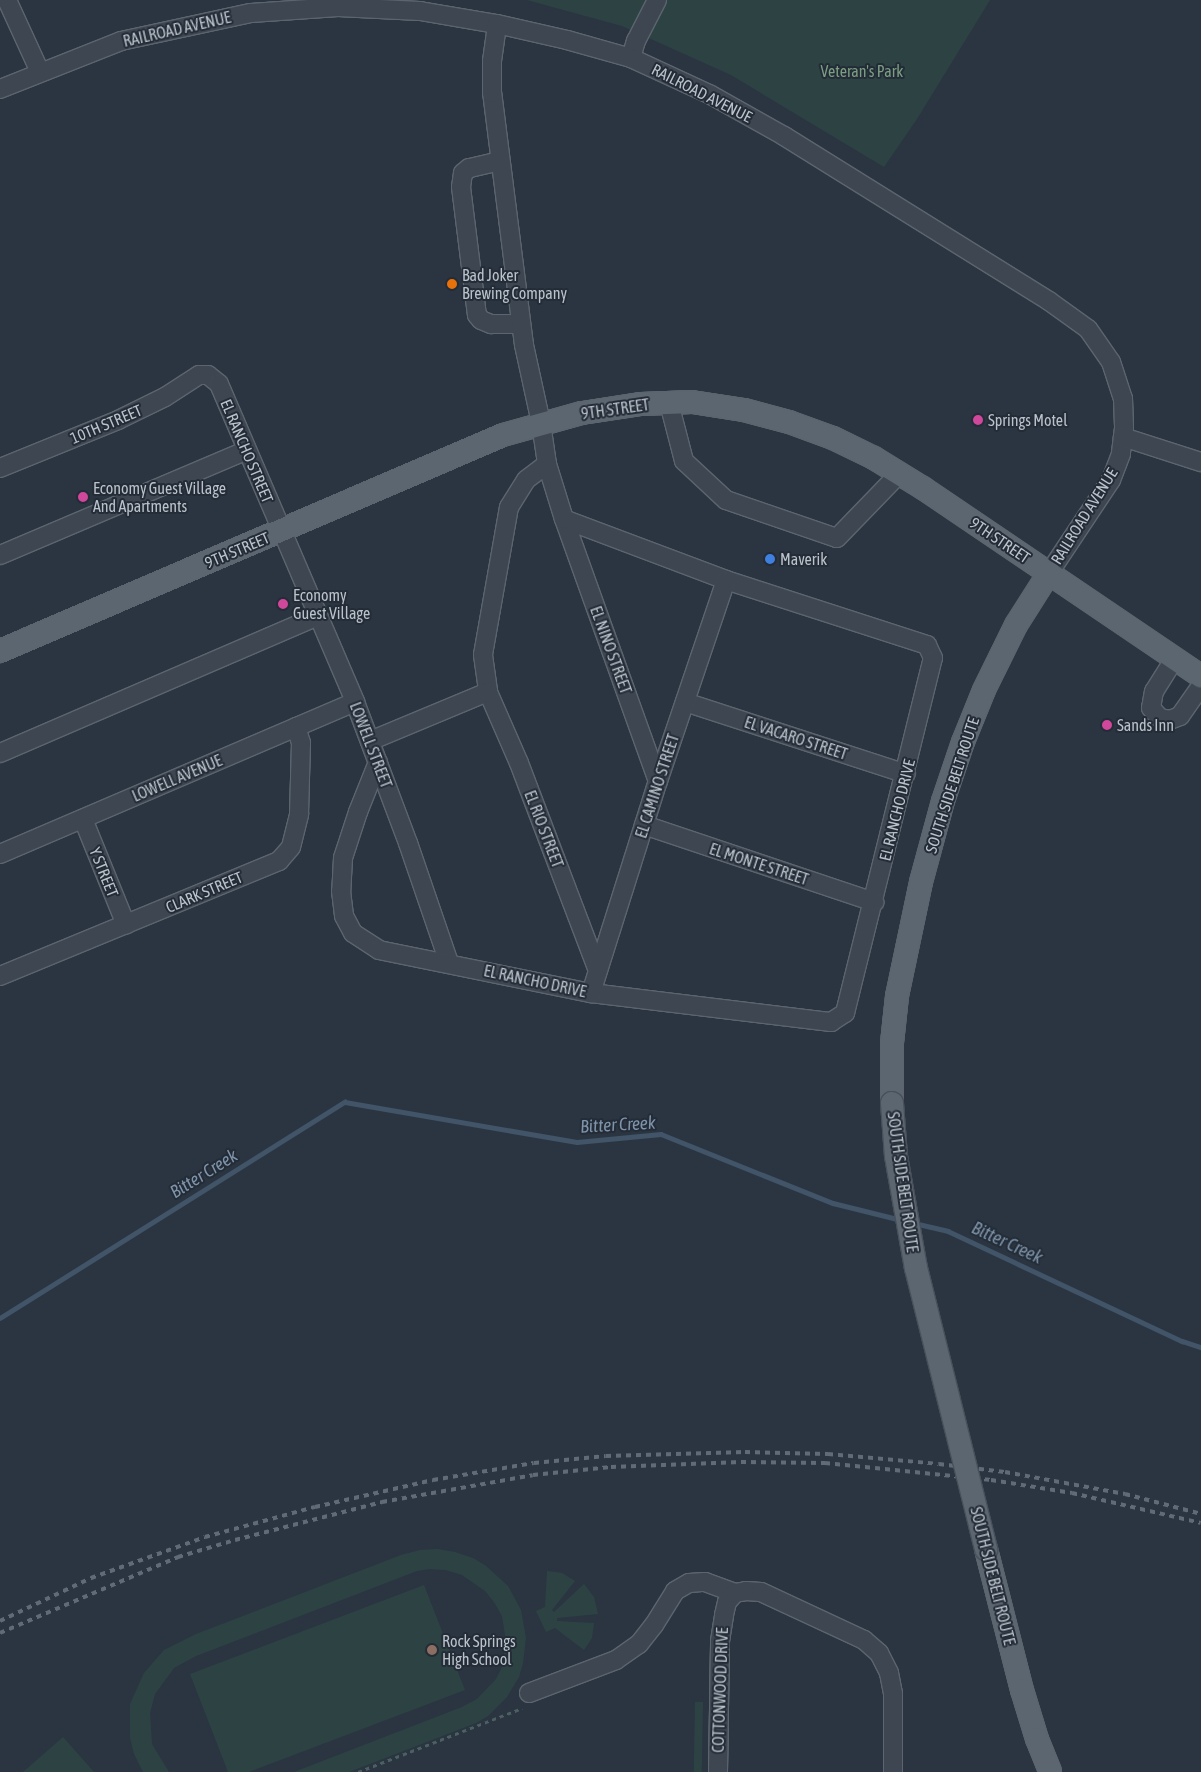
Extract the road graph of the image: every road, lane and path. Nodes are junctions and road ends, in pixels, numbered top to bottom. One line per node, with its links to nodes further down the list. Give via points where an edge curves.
1 (7, 0): 5 (street)
2 (657, 0): 4 (street)
3 (497, 24): 4 (street, RAILROAD AVENUE); 5 (street, RAILROAD AVENUE, via 420,11 347,8 251,13 121,41); 7 (street, via 492,93)
4 (631, 58): 12 (street, RAILROAD AVENUE, via 711,95 784,136 1049,301 1088,329 1111,362 1120,389)
5 (40, 72): 6 (street, RAILROAD AVENUE)
6 (0, 89)
7 (500, 161): 8 (street); 8 (street, via 469,168 463,174 461,187 477,315 491,324)
8 (521, 324): 11 (street)
9 (208, 375): 13 (street, EL RANCHO STREET, via 219,384); 16 (street, 10TH STREET, via 199,375 134,412)
10 (668, 403): 11 (main road, 9TH STREET, via 582,413); 17 (main road, 9TH STREET, via 692,402 744,410 789,422 832,438); 17 (street, via 684,461 726,500 837,538)
11 (541, 423): 15 (street); 19 (main road, 9TH STREET, via 503,435)
12 (1123, 437): 14 (street); 21 (street, RAILROAD AVENUE, via 1121,454 1111,480)
13 (247, 450): 19 (street, EL RANCHO STREET); 20 (street)
14 (1201, 462)
15 (547, 464): 18 (street); 28 (street, EL RIO STREET, via 526,480 509,507 483,655)
16 (0, 468)
17 (899, 474): 21 (main road, 9TH STREET)
18 (564, 519): 22 (street, EL RANCHO DRIVE); 36 (street, EL NINO STREET)
19 (281, 531): 23 (street, LOWELL STREET); 24 (main road, 9TH STREET)
20 (0, 555)
21 (1048, 573): 25 (main road, 9TH STREET); 51 (main road, SOUTH SIDE BELT ROUTE, bridge, via 1016,626 984,690 943,801 919,891 897,996 892,1043 892,1103 896,1156 916,1268 1022,1690)
22 (726, 580): 30 (street, EL CAMINO STREET); 35 (street, EL RANCHO DRIVE, via 927,645 933,658)
23 (318, 616): 29 (street, LOWELL STREET); 33 (street)
24 (0, 651)
25 (1175, 658): 26 (main road, 9TH STREET); 27 (street, via 1154,691 1150,708 1160,718 1170,720 1180,716)
26 (1201, 676)
27 (1201, 686)
28 (488, 692): 32 (street); 43 (street, EL RIO STREET)
29 (355, 702): 31 (street, LOWELL AVENUE); 32 (street, LOWELL STREET)
30 (685, 702): 35 (street, EL VACARO STREET); 36 (street, EL CAMINO STREET)
31 (296, 727): 37 (street, LOWELL AVENUE); 41 (street, CLARK STREET, via 301,743 299,814 291,846 279,861)
32 (370, 741): 34 (street, LOWELL STREET)
33 (0, 753)
34 (378, 762): 42 (street, LOWELL STREET); 42 (street, EL RANCHO DRIVE, via 343,858 341,891 344,916 353,933 379,950)
35 (906, 774): 40 (street, EL RANCHO DRIVE)
36 (658, 781): 38 (street, EL CAMINO STREET)
37 (83, 819): 39 (street, LOWELL AVENUE); 41 (street, Y STREET)
38 (644, 826): 40 (street, EL MONTE STREET); 43 (street, EL CAMINO STREET)
39 (0, 854)
40 (874, 902): 45 (street, EL RANCHO DRIVE, via 846,1013 831,1022)
41 (126, 925): 44 (street, CLARK STREET)
42 (449, 963): 45 (street, EL RANCHO DRIVE)
43 (597, 968): 45 (street, EL CAMINO STREET)
44 (0, 976)
45 (591, 993)
46 (735, 1593): 47 (street, via 704,1582 689,1583 675,1591 639,1644 616,1660); 49 (street, COTTONWOOD DRIVE, via 726,1602 720,1641); 50 (street, via 746,1590 761,1592 864,1640 879,1653 889,1674 893,1693)
47 (530, 1699): 48 (path)
48 (358, 1772)
49 (718, 1772)
50 (893, 1772)
51 (1050, 1772)

